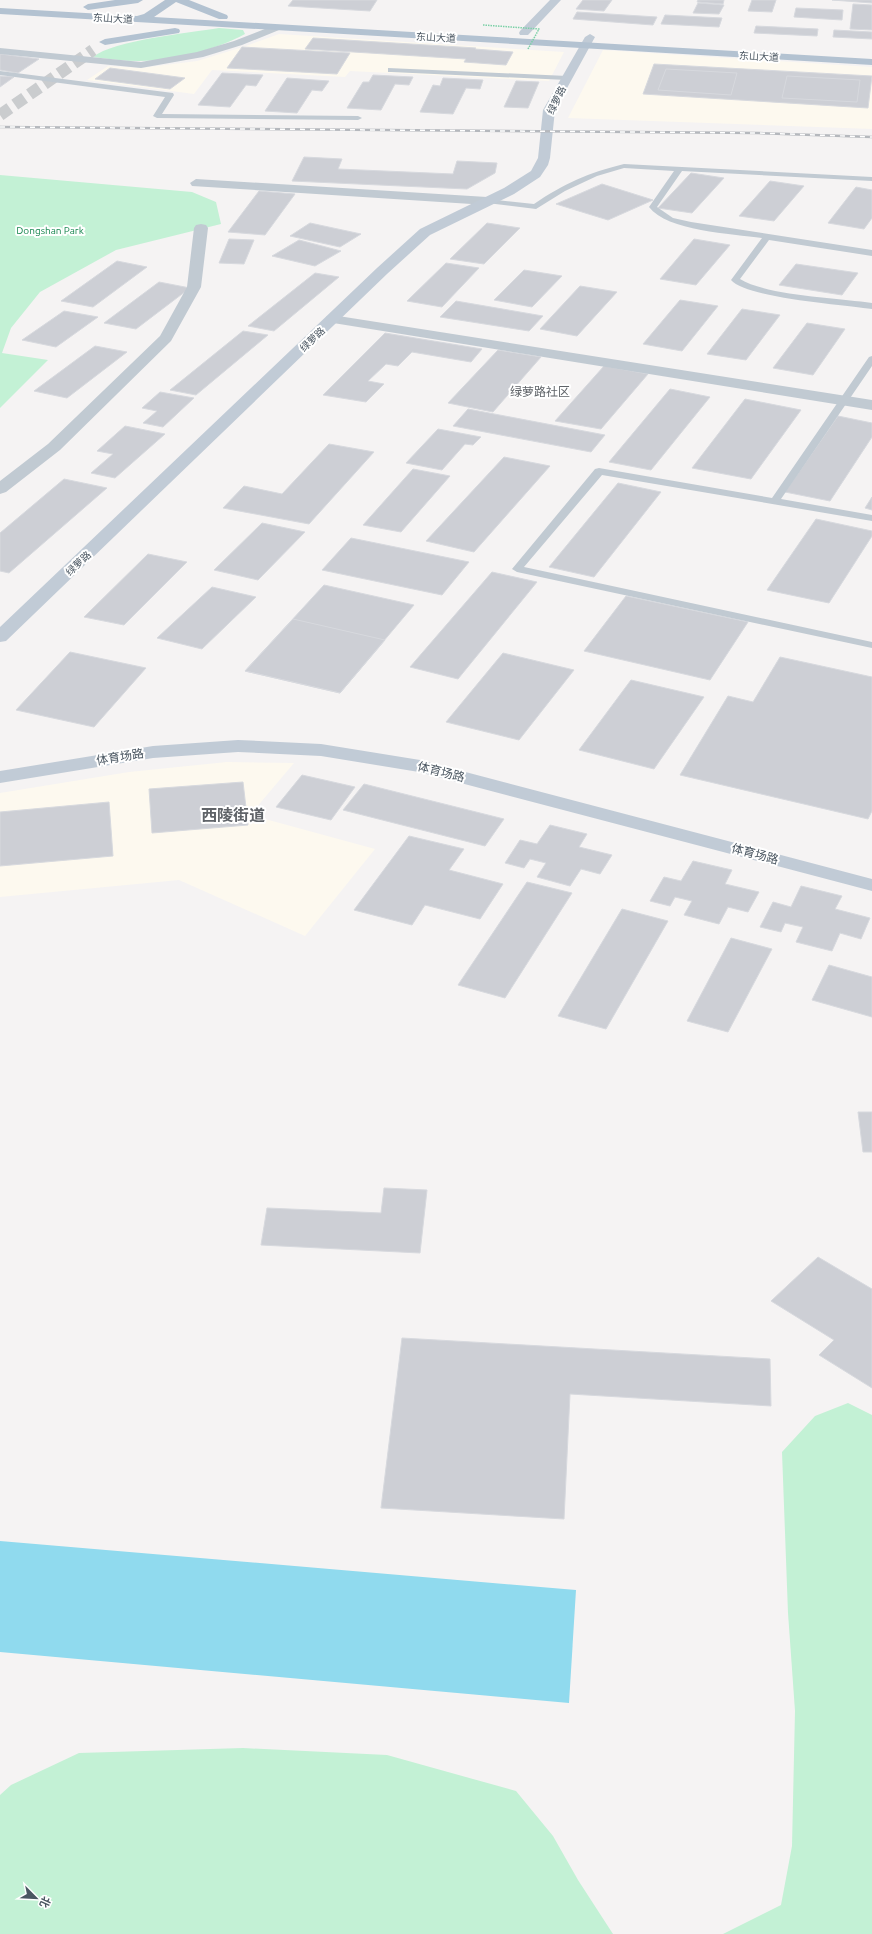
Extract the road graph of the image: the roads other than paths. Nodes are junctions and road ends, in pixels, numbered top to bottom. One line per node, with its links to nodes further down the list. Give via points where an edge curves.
1 (138, 0): 7 (main road)
2 (156, 0): 10 (main road)
3 (172, 0): 9 (main road)
4 (180, 0): 11 (main road)
5 (556, 0): 13 (street)
6 (0, 4): 7 (main road, 东山大道)
7 (77, 8): 10 (main road, 东山大道)
8 (0, 11): 10 (main road, 东山大道)
9 (153, 13): 10 (main road); 11 (main road, 东山大道)
10 (137, 16): 11 (main road, 东山大道); 15 (main road)
11 (219, 21): 12 (main road, 东山大道); 13 (main road, 东山大道); 15 (main road)
12 (275, 28): 14 (main road, 东山大道); 18 (street, via 199,55 141,65)
13 (524, 34): 14 (main road, 东山大道)
14 (588, 41): 16 (main road, 东山大道); 19 (main road, 东山大道); 22 (street, 绿萝路)
15 (105, 42): 17 (main road)
16 (801, 47)
17 (93, 50)
18 (0, 51)
19 (872, 62)
20 (391, 70): 22 (lane)
21 (0, 73): 23 (lane, via 170,95 157,116)
22 (567, 78): 27 (street, 绿萝路, via 549,110 542,165 536,174)
23 (358, 118)
24 (680, 168): 25 (lane); 27 (lane, via 624,166 594,174 562,189 536,207); 29 (lane, via 652,207 658,213 670,220 691,225)
25 (872, 178)
26 (196, 183): 27 (street)
27 (487, 201): 32 (street, 绿萝路, via 425,232)
28 (201, 228): 36 (street, via 194,287 166,338 54,447)
29 (767, 237): 30 (lane); 31 (lane, via 735,280 738,284)
30 (872, 253)
31 (872, 306)
32 (332, 319): 34 (street); 39 (street, 绿萝路)
33 (872, 359): 34 (lane)
34 (845, 401): 35 (street); 37 (lane)
35 (872, 405)
36 (0, 489)
37 (775, 501): 38 (lane); 40 (lane, via 599,471 517,569)
38 (872, 518)
39 (0, 637)
40 (872, 645)
41 (0, 763): 43 (street, 体育场路, via 151,740 242,734 325,739 434,757)
42 (0, 777): 44 (street, 体育场路, via 154,752 238,746 321,750 420,766)
43 (872, 872)
44 (872, 885)

